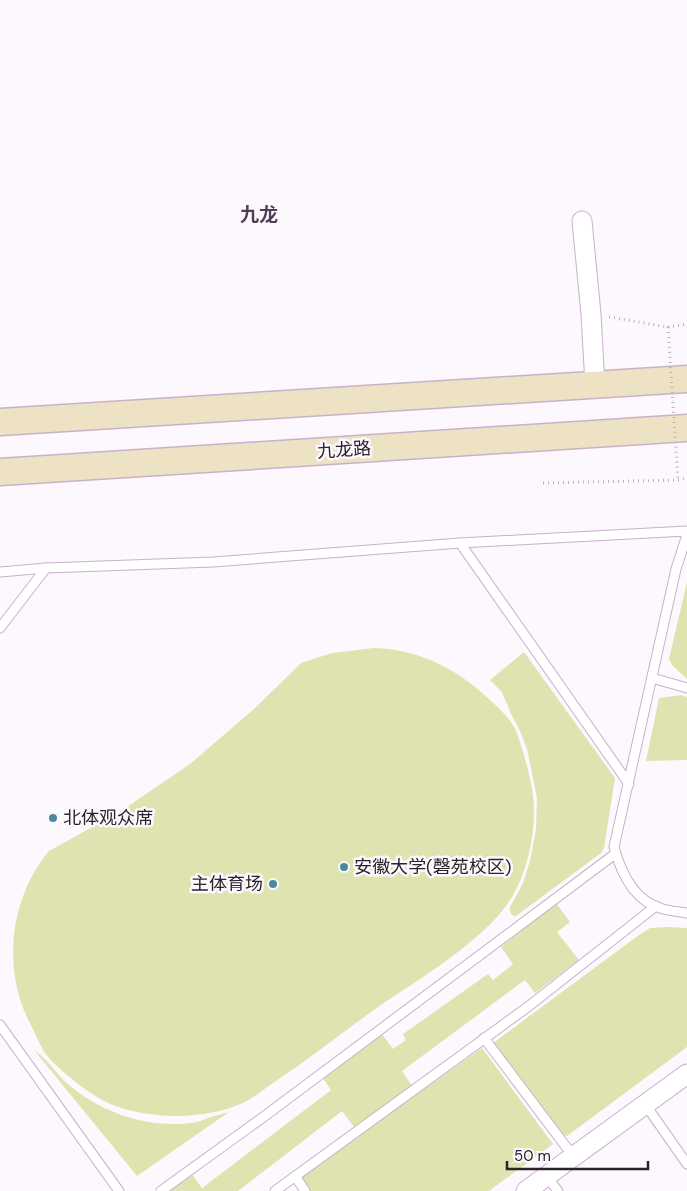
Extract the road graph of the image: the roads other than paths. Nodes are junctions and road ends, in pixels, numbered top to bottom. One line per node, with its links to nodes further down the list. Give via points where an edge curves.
1 (582, 221): 3 (street)
2 (687, 379): 3 (main road)
3 (595, 385): 4 (main road)
4 (0, 422)
5 (687, 428): 6 (main road, 九龙路)
6 (0, 472)
7 (687, 533): 8 (lane); 12 (lane)
8 (460, 543): 9 (lane, via 213,562); 14 (lane)
9 (46, 568): 10 (lane); 11 (lane)
10 (0, 572)
11 (0, 628)
12 (652, 678): 13 (lane); 14 (lane)
13 (687, 688)
14 (629, 784): 15 (lane, via 615,839)
15 (616, 854): 16 (lane, via 624,877 647,903); 27 (lane)
16 (656, 906): 17 (lane); 19 (lane)
17 (687, 913)
18 (0, 1025): 26 (lane)
19 (484, 1038): 22 (lane); 24 (lane)
20 (687, 1074): 21 (street)
21 (645, 1104): 22 (street); 23 (lane)
22 (573, 1156): 25 (street)
23 (687, 1164)
24 (295, 1176): 28 (lane); 29 (lane)
25 (546, 1176): 30 (street); 31 (lane)
26 (119, 1191)
27 (161, 1191)
28 (275, 1191)
29 (305, 1191)
30 (526, 1191)
31 (558, 1191)

